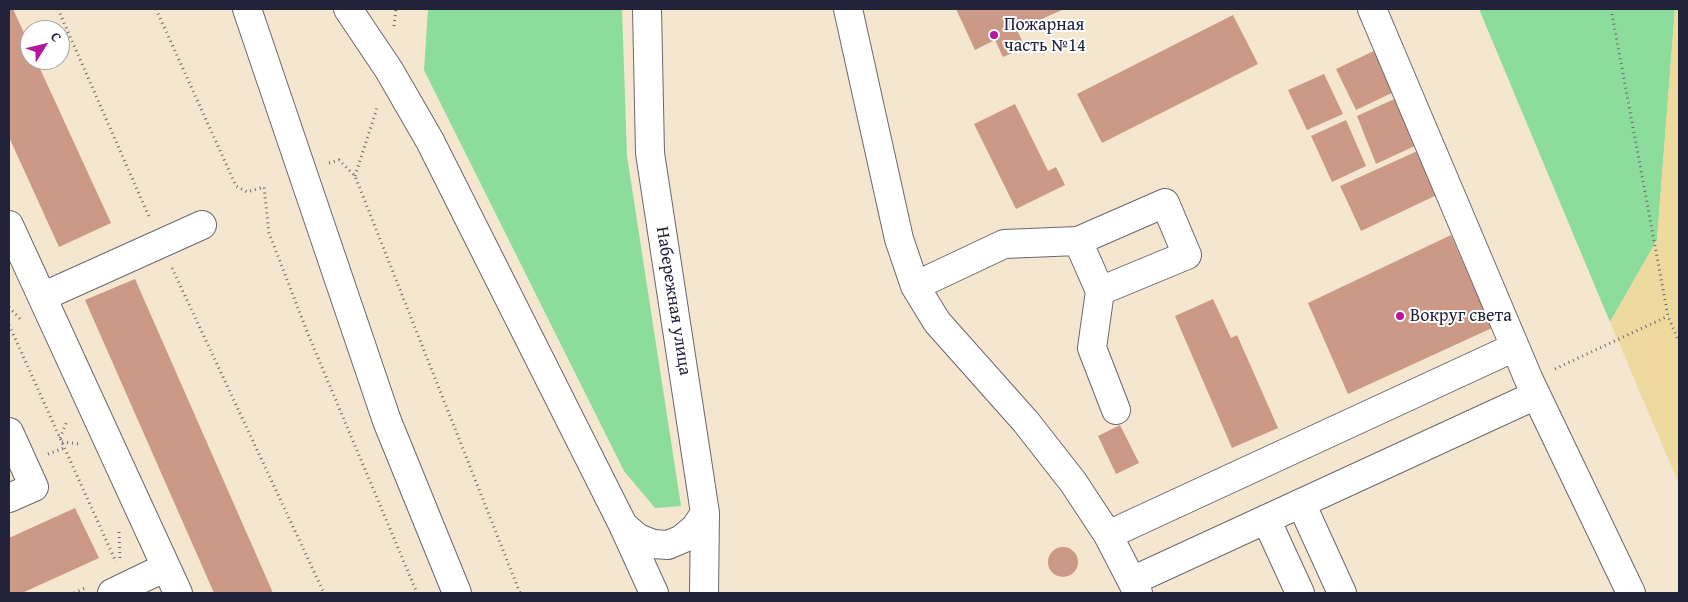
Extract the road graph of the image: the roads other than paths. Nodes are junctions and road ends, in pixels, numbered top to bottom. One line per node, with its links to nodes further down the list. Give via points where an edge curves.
1 (348, 9): 20 (street, via 430,140)
2 (647, 9): 18 (street, Набережная улица, via 650,153)
3 (848, 9): 9 (street, via 898,239)
4 (1372, 9): 12 (street)
5 (251, 13): 26 (street, via 387,421)
6 (9, 225): 11 (street)
7 (202, 225): 11 (street)
8 (1078, 241): 9 (street, via 1004,244); 10 (street); 10 (street, via 1165,203 1187,254)
9 (915, 286): 21 (street, via 937,322 1026,422 1073,482)
10 (1100, 291): 14 (street, via 1092,348)
11 (42, 297): 22 (street)
12 (1516, 347): 13 (street); 21 (street)
13 (1533, 388): 17 (street); 31 (street)
14 (1116, 410)
15 (9, 432): 16 (street, via 34,487)
16 (9, 498)
17 (1301, 503): 19 (street); 30 (street)
18 (705, 513): 20 (street, via 688,534 668,544 653,544 638,538); 28 (street, Набережная улица)
19 (1266, 519): 23 (street); 29 (street)
20 (623, 525): 27 (street)
21 (1108, 535): 23 (street)
22 (166, 566): 24 (street); 25 (street)
23 (1135, 587)
24 (112, 593)
25 (178, 593)
26 (457, 593)
27 (654, 593)
28 (704, 593)
29 (1300, 593)
30 (1342, 593)
31 (1630, 593)

